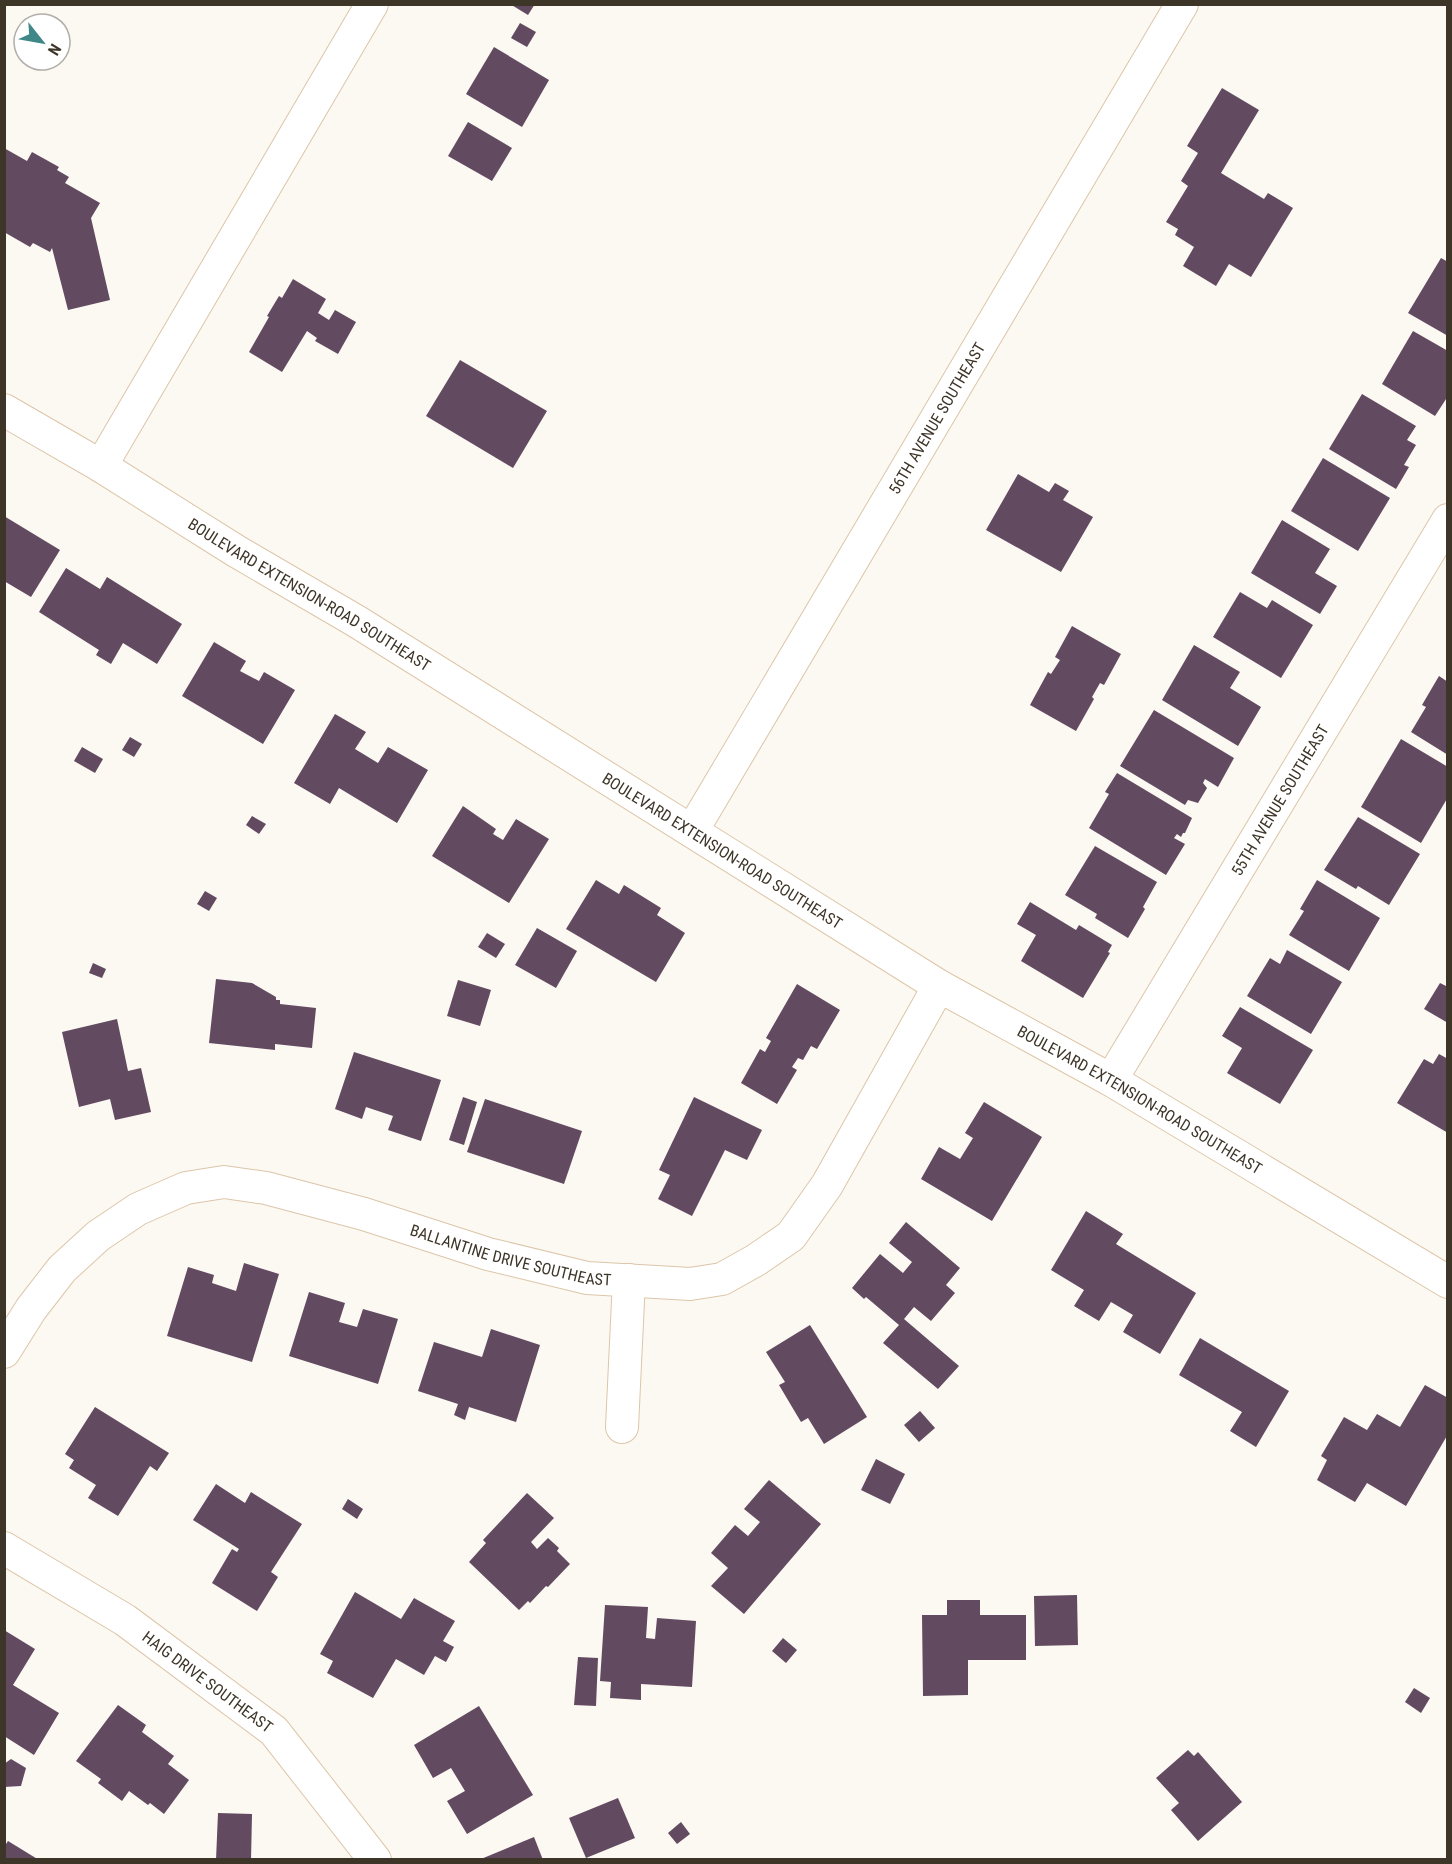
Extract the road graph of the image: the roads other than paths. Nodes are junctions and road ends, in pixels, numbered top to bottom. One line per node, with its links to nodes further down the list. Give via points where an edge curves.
1 (372, 4): 4 (street)
2 (1182, 4): 6 (street, 56TH AVENUE SOUTHEAST)
3 (4, 410): 4 (street, BOULEVARD EXTENSION-ROAD SOUTHEAST)
4 (101, 466): 6 (street, BOULEVARD EXTENSION-ROAD SOUTHEAST)
5 (1448, 520): 8 (street, 55TH AVENUE SOUTHEAST)
6 (692, 831): 7 (street, BOULEVARD EXTENSION-ROAD SOUTHEAST)
7 (939, 986): 8 (street, BOULEVARD EXTENSION-ROAD SOUTHEAST); 9 (street, BALLANTINE DRIVE SOUTHEAST, via 827,1185 791,1236 722,1279 690,1284)
8 (1111, 1080): 10 (street, BOULEVARD EXTENSION-ROAD SOUTHEAST)
9 (629, 1280): 11 (street, BALLANTINE DRIVE SOUTHEAST, via 587,1278 488,1254 364,1214 266,1188 224,1182 186,1188 138,1209 98,1236 63,1269); 12 (street)
10 (1448, 1282)
11 (4, 1352)
12 (622, 1426)
13 (4, 1548): 14 (street, HAIG DRIVE SOUTHEAST, via 125,1620 274,1731)
14 (375, 1860)

